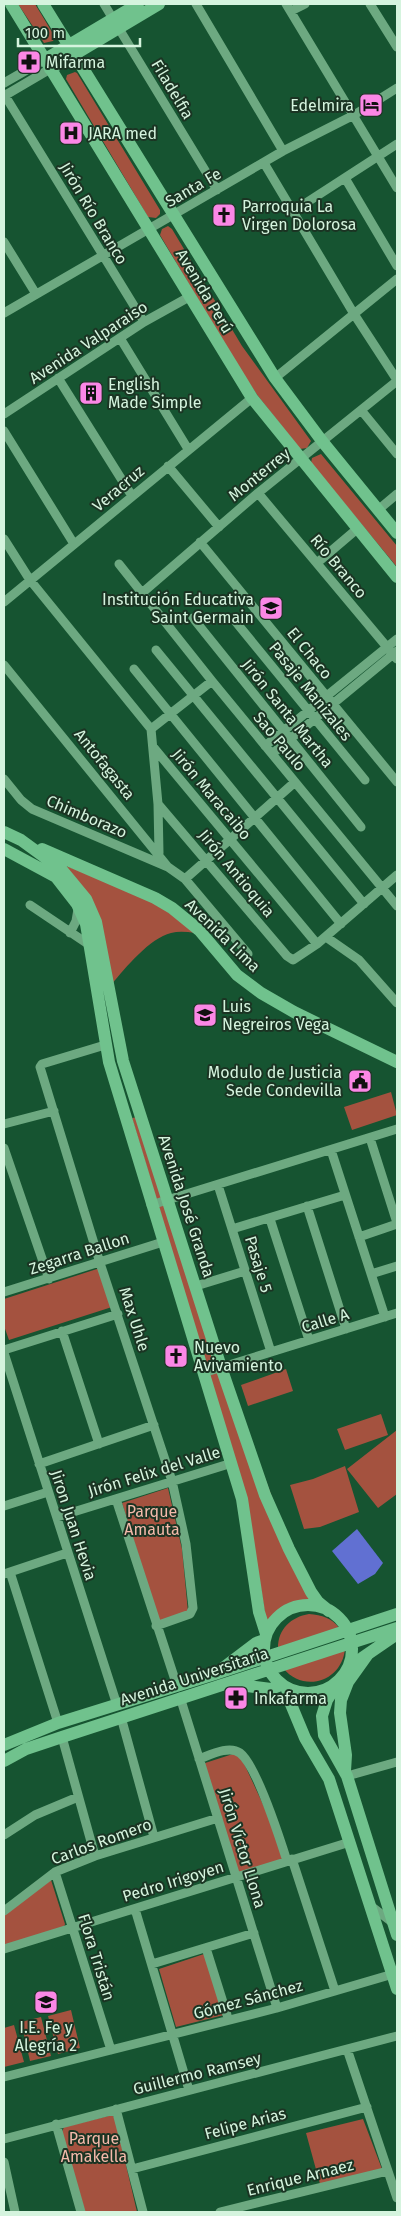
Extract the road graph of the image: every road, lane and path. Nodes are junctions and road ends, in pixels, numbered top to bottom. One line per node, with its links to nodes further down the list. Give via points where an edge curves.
1 (11, 4): 13 (main road, Avenida Perú)
2 (42, 4): 12 (main road, Avenida Perú)
3 (104, 4): 10 (street, Filadelfia)
4 (138, 4): 10 (main road)
5 (159, 4): 10 (main road)
6 (196, 4): 19 (street)
7 (305, 4): 9 (street)
8 (370, 4): 11 (street)
9 (288, 7): 17 (street)
10 (116, 24): 12 (main road); 24 (street, Filadelfia)
11 (397, 47)
12 (71, 51): 13 (main road); 26 (main road, Avenida Perú)
13 (47, 65): 14 (street); 16 (street); 27 (main road, Avenida Perú)
14 (4, 83)
15 (397, 88): 17 (street, Santa Fe)
16 (4, 95): 29 (street, Jirón Río Branco)
17 (354, 115): 19 (street, Santa Fe); 20 (street)
18 (397, 144): 20 (street)
19 (283, 152): 21 (street, Santa Fe)
20 (378, 157): 22 (street); 23 (street)
21 (264, 163): 24 (street, Santa Fe); 25 (street)
22 (345, 178): 25 (street); 30 (street)
23 (397, 188)
24 (217, 190): 26 (street, Santa Fe)
25 (292, 212): 35 (street)
26 (173, 215): 27 (street, Santa Fe); 39 (main road, Avenida Perú)
27 (150, 229): 29 (street, Santa Fe); 33 (main road, Avenida Perú)
28 (4, 242): 32 (street)
29 (101, 256): 32 (street, Santa Fe); 36 (street, Jirón Río Branco)
30 (397, 266)
31 (397, 279): 35 (street)
32 (36, 294): 34 (street, Santa Fe)
33 (189, 297): 36 (street, Avenida Valparaiso); 41 (main road, Avenida Perú)
34 (4, 313)
35 (354, 314): 39 (street); 40 (street)
36 (144, 322): 37 (street, Avenida Valparaiso)
37 (120, 338): 38 (street, Avenida Valparaiso); 46 (street)
38 (58, 378): 43 (street, Avenida Valparaiso); 52 (street)
39 (275, 378): 45 (main road, Avenida Perú)
40 (397, 380): 42 (street, Monterrey)
41 (252, 398): 46 (street, Veracruz); 48 (main road, Avenida Perú)
42 (361, 410): 45 (street, Monterrey); 47 (street)
43 (4, 414)
44 (4, 431): 59 (street)
45 (322, 441): 48 (street, Monterrey); 53 (main road, Avenida Perú)
46 (188, 449): 49 (street, Veracruz)
47 (397, 454)
48 (300, 460): 50 (street, Monterrey); 55 (main road, Avenida Perú)
49 (168, 466): 52 (street, Veracruz); 54 (street)
50 (258, 493): 54 (street, Monterrey); 60 (street, Río Branco)
51 (397, 494): 53 (street)
52 (132, 496): 59 (street, Veracruz)
53 (378, 510): 56 (main road, Avenida Perú)
54 (218, 527): 58 (street, Monterrey)
55 (357, 529): 60 (street); 62 (main road, Avenida Perú)
56 (397, 533)
57 (4, 539): 63 (street)
58 (200, 542): 64 (street, Monterrey); 75 (street, El Chaco)
59 (74, 544): 63 (street, Veracruz)
60 (317, 562): 70 (street, Río Branco)
61 (119, 564): 64 (street, Sao Paulo)
62 (397, 577)
63 (30, 580): 65 (street, Veracruz); 79 (street)
64 (142, 593): 73 (street, Sao Paulo)
65 (4, 602)
66 (194, 618): 80 (street, Jirón Santa Martha)
67 (234, 621): 76 (street, Pasaje Manizales)
68 (397, 639): 70 (street)
69 (156, 650): 74 (street)
70 (394, 653): 75 (street)
71 (4, 665): 97 (street, Antofagasta)
72 (134, 670): 77 (street)
73 (212, 681): 74 (street); 82 (street, Sao Paulo)
74 (194, 695): 77 (street); 89 (street)
75 (330, 700): 76 (street); 78 (street); 88 (street, El Chaco)
76 (308, 711): 78 (street, Pasaje Manizales); 80 (street)
77 (170, 714): 79 (street); 91 (street)
78 (314, 719): 81 (street); 86 (street, Pasaje Manizales)
79 (151, 729): 83 (street, Jirón Maracaibo)
80 (283, 732): 81 (street, Jirón Santa Martha); 82 (street)
81 (289, 740): 84 (street); 92 (street, Jirón Santa Martha)
82 (265, 746): 84 (street, Sao Paulo)
83 (153, 748): 90 (street); 94 (street, Jirón Maracaibo)
84 (272, 754): 87 (street, Sao Paulo)
85 (4, 779): 99 (street, Chimborazo, via 32,809)
86 (365, 780)
87 (295, 782): 89 (street); 102 (street, Sao Paulo)
88 (397, 782)
89 (278, 796): 91 (street); 104 (street)
90 (158, 804): 97 (street); 98 (street, Jirón Antioquia)
91 (255, 816): 94 (street); 107 (street)
92 (361, 827)
93 (4, 832): 95 (main road, Avenida José Granda)
94 (229, 838): 98 (street); 110 (street, Jirón Maracaibo)
95 (21, 840): 115 (main road, Avenida Lima, via 172,908 198,930 237,975 261,993); 124 (main road, Avenida José Granda, via 62,870 86,899 96,922 123,1061)
96 (4, 849): 103 (main road, Avenida José Granda, via 56,877)
97 (159, 853): 99 (street, Antofagasta)
98 (206, 859): 101 (street); 110 (street, Jirón Antioquia, via 287,956 293,960)
99 (168, 867): 101 (street, Antofagasta)
100 (397, 876): 102 (street)
101 (185, 879): 112 (street, Antofagasta)
102 (382, 888): 104 (street); 106 (street, Sao Paulo)
103 (78, 904): 108 (street, via 76,921); 111 (main road, Avenida José Granda)
104 (364, 904): 107 (street)
105 (30, 905): 108 (street)
106 (397, 906)
107 (341, 924): 109 (street)
108 (70, 932): 111 (street)
109 (326, 937): 110 (street); 113 (street, via 359,960)
110 (317, 944)
111 (91, 946): 114 (main road, Avenida José Granda)
112 (248, 954)
113 (397, 1002)
114 (105, 1045): 116 (street, Max Uhle, via 42,1064 40,1071); 125 (main road, Avenida José Granda)
115 (397, 1062)
116 (54, 1111): 117 (street); 132 (street, Max Uhle)
117 (4, 1124)
118 (397, 1129): 119 (street)
119 (370, 1138): 121 (street, via 348,1142); 128 (street)
120 (4, 1148): 136 (street)
121 (331, 1150): 122 (street); 123 (street)
122 (218, 1185): 124 (street); 129 (street, Pasaje 5)
123 (345, 1195): 126 (street); 130 (street)
124 (168, 1200): 125 (street); 137 (main road, Avenida José Granda)
125 (151, 1205): 131 (main road, Avenida José Granda)
126 (307, 1206): 127 (street); 142 (street)
127 (270, 1219): 129 (street); 144 (street)
128 (397, 1223): 130 (street)
129 (232, 1229): 134 (street, Pasaje 5)
130 (359, 1237): 135 (street)
131 (163, 1242): 132 (street, Zegarra Ballon); 148 (main road, Avenida José Granda)
132 (100, 1263): 136 (street, Zegarra Ballon); 140 (street, Max Uhle)
133 (397, 1266): 135 (street)
134 (245, 1271): 137 (street); 146 (street, Pasaje 5)
135 (371, 1274): 141 (street)
136 (50, 1279): 138 (street, Zegarra Ballon)
137 (196, 1286): 147 (main road, Avenida José Granda)
138 (4, 1292)
139 (397, 1313): 141 (street, Calle A)
140 (118, 1314): 143 (street); 149 (street, Max Uhle)
141 (385, 1317): 142 (street, Calle A)
142 (346, 1329): 144 (street, Calle A)
143 (62, 1331): 145 (street); 150 (street)
144 (309, 1340): 146 (street, Calle A)
145 (4, 1351): 152 (street, Jiron Juan Hevia)
146 (271, 1352): 147 (street, Calle A)
147 (221, 1367): 148 (street, Calle A); 160 (main road, Avenida José Granda, via 265,1496 311,1592)
148 (204, 1373): 151 (main road, Avenida José Granda)
149 (154, 1425): 150 (street); 153 (street, Max Uhle)
150 (99, 1444): 152 (street)
151 (232, 1463): 153 (street, Jirón Felix del Valle); 166 (main road, Avenida José Granda, via 243,1502)
152 (39, 1464): 154 (street, Jiron Juan Hevia)
153 (172, 1481): 155 (street, Jirón Felix del Valle); 162 (street, Max Uhle, via 186,1544 193,1608 190,1614)
154 (48, 1492): 156 (street); 157 (street, Jiron Juan Hevia)
155 (116, 1499): 157 (street, Jirón Felix del Valle); 162 (street, Jirón Víctor Llona)
156 (4, 1506)
157 (57, 1517): 158 (street, Jiron Juan Hevia)
158 (68, 1553): 159 (street); 175 (street, Jiron Juan Hevia)
159 (7, 1573): 176 (street)
160 (334, 1614): 161 (main road, via 354,1619); 164 (main road, Avenida José Granda); 166 (main road, via 310,1606 292,1610 278,1619)
161 (392, 1615): 164 (main road, Avenida Universitaria)
162 (156, 1626): 174 (street, Jirón Víctor Llona)
163 (397, 1628): 167 (main road, Avenida Universitaria)
164 (348, 1630): 167 (main road, Avenida José Granda); 169 (main road, Avenida Universitaria)
165 (397, 1634): 168 (main road)
166 (265, 1637): 169 (main road, Avenida José Granda); 170 (main road)
167 (352, 1642): 169 (main road, Avenida Universitaria); 171 (main road, via 351,1661)
168 (368, 1654): 171 (main road); 182 (main road, via 348,1682 341,1700)
169 (267, 1664): 170 (main road, Avenida Universitaria); 172 (main road, Avenida Universitaria); 173 (main road)
170 (215, 1674): 174 (main road, Avenida Universitaria)
171 (344, 1674): 173 (main road, via 333,1684 315,1691); 182 (main road, via 328,1700 322,1725 329,1745)
172 (228, 1683): 173 (main road, via 271,1689); 174 (main road, Avenida Universitaria)
173 (284, 1687): 187 (main road, via 305,1738 328,1779)
174 (179, 1692): 175 (main road, Avenida Universitaria); 179 (street, Jirón Víctor Llona)
175 (119, 1711): 176 (main road, Avenida Universitaria); 177 (main road, Avenida Universitaria); 186 (street, Jiron Juan Hevia)
176 (58, 1723): 178 (main road, Avenida Universitaria)
177 (62, 1737): 180 (main road, Avenida Universitaria, via 26,1749); 183 (street)
178 (4, 1744)
179 (199, 1759): 184 (street, Jirón Víctor Llona); 189 (street, via 229,1750 240,1753 250,1766 269,1807)
180 (4, 1761)
181 (397, 1762): 182 (street)
182 (346, 1774): 195 (main road)
183 (78, 1797): 185 (street, via 35,1815); 188 (street)
184 (218, 1818): 186 (street, Carlos Romero); 191 (street, Jirón Víctor Llona)
185 (4, 1835)
186 (154, 1837): 188 (street, Carlos Romero)
187 (350, 1842): 189 (street, Pedro Irigoyen); 192 (main road)
188 (95, 1856): 190 (street, Carlos Romero)
189 (289, 1860): 191 (street, Pedro Irigoyen); 203 (street)
190 (55, 1872): 194 (street, Carlos Romero); 196 (street, Flora Tristán)
191 (236, 1877): 193 (street, Pedro Irigoyen); 197 (street, Jirón Víctor Llona)
192 (371, 1906): 195 (street); 201 (main road)
193 (135, 1909): 196 (street, Pedro Irigoyen); 200 (street)
194 (4, 1911)
195 (396, 1927)
196 (72, 1928): 199 (street, Pedro Irigoyen); 209 (street, Flora Tristán)
197 (254, 1933): 198 (street); 204 (street, Jirón Víctor Llona)
198 (206, 1948): 200 (street); 205 (street)
199 (4, 1949)
200 (152, 1964): 206 (street)
201 (393, 1974): 202 (main road); 203 (street, Gómez Sánchez)
202 (397, 1989)
203 (335, 1991): 204 (street, Gómez Sánchez)
204 (277, 2008): 206 (street, Gómez Sánchez)
205 (227, 2015)
206 (174, 2034): 209 (street, Gómez Sánchez); 211 (street)
207 (397, 2036): 208 (street, Guillermo Ramsey)
208 (347, 2049): 211 (street, Guillermo Ramsey); 212 (street)
209 (111, 2050): 210 (street, Gómez Sánchez)
210 (4, 2077)
211 (189, 2090): 213 (street, Guillermo Ramsey)
212 (366, 2107): 217 (street, Felipe Arias); 218 (street)
213 (116, 2109): 214 (street, Guillermo Ramsey); 217 (street)
214 (56, 2124): 215 (street, Guillermo Ramsey); 221 (street)
215 (4, 2139)
216 (4, 2162): 220 (street)
217 (132, 2169): 222 (street)
218 (388, 2171): 219 (street); 223 (street, Enrique Arnaez)
219 (397, 2198)
220 (15, 2212)
221 (81, 2212)
222 (143, 2212)
223 (220, 2212)

